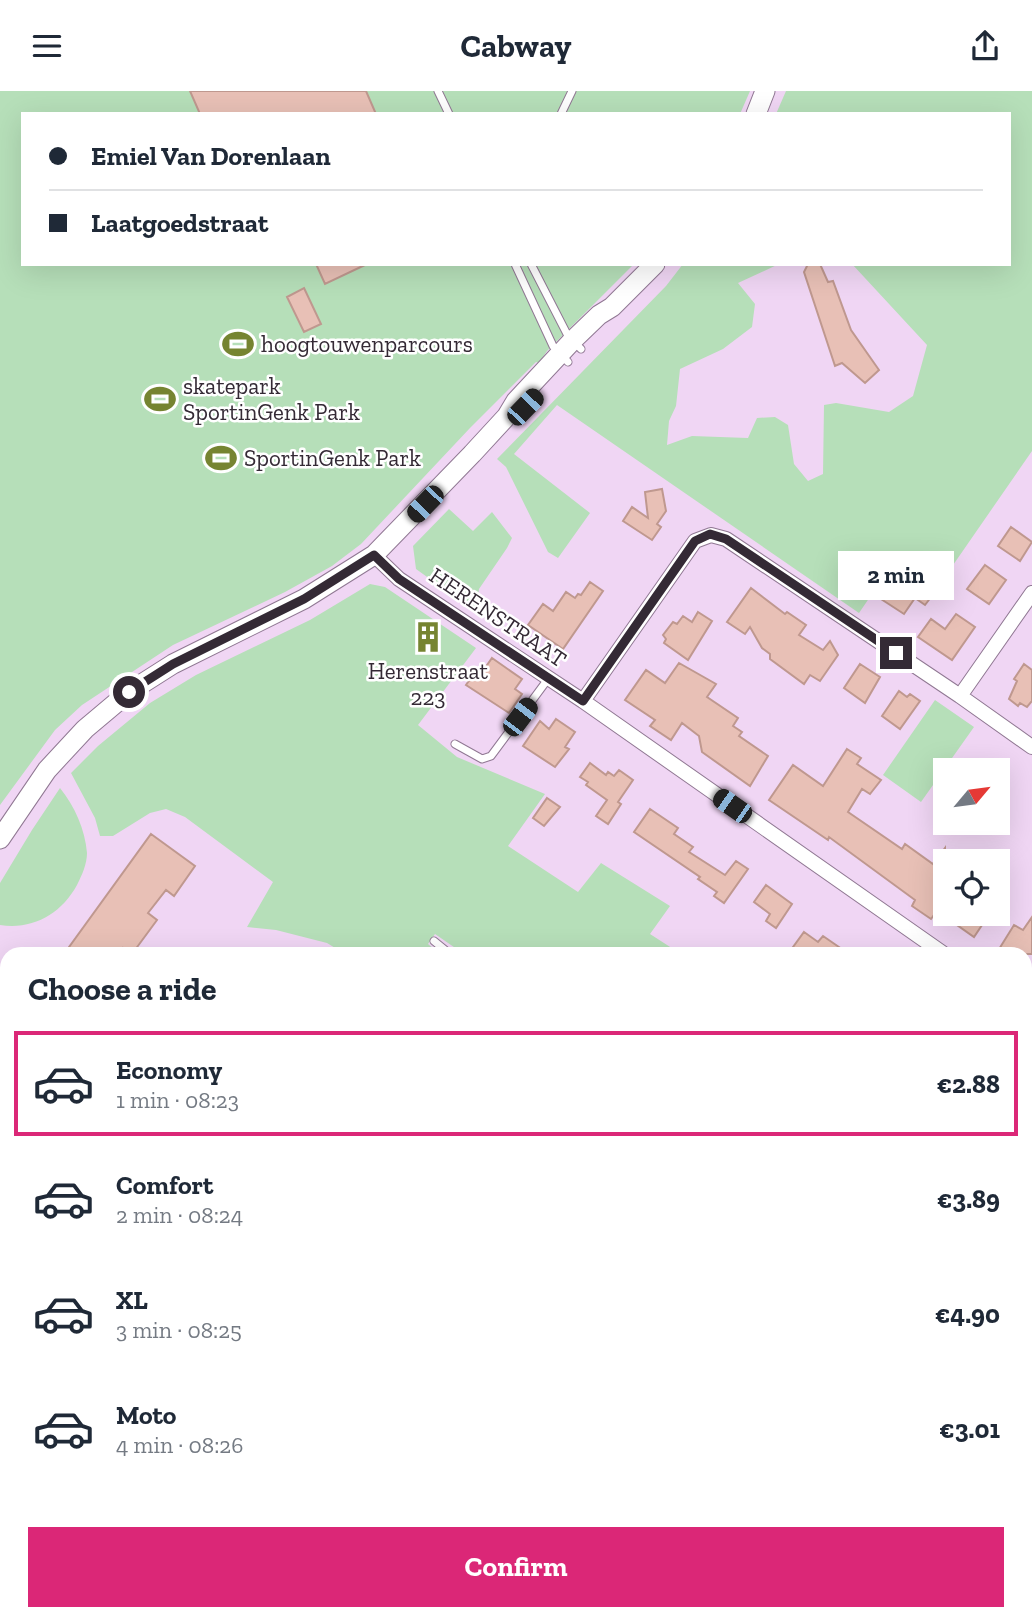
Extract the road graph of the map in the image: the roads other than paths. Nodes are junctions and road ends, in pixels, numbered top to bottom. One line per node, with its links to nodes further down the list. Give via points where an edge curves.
1 (438, 91): 4 (lane)
2 (572, 91): 5 (lane)
3 (765, 91): 6 (street)
4 (448, 112)
5 (562, 112)
6 (757, 112)
7 (516, 266): 10 (lane)
8 (532, 266): 10 (lane)
9 (653, 266): 10 (street, via 611,307 606,323)
10 (570, 351): 11 (street, via 525,407 507,416)
11 (374, 555): 13 (street, HERENSTRAAT, via 399,579); 18 (street, via 304,599 173,664 129,692 85,729 47,770)
12 (1032, 593): 14 (street)
13 (549, 678): 15 (street, HERENSTRAAT); 16 (lane, via 491,756 482,759)
14 (960, 696): 15 (street, via 726,539 710,534 695,541); 17 (street)
15 (583, 701): 21 (street, HERENSTRAAT)
16 (454, 744)
17 (1032, 747)
18 (0, 839)
19 (434, 941): 20 (lane)
20 (441, 947)
21 (934, 947)

